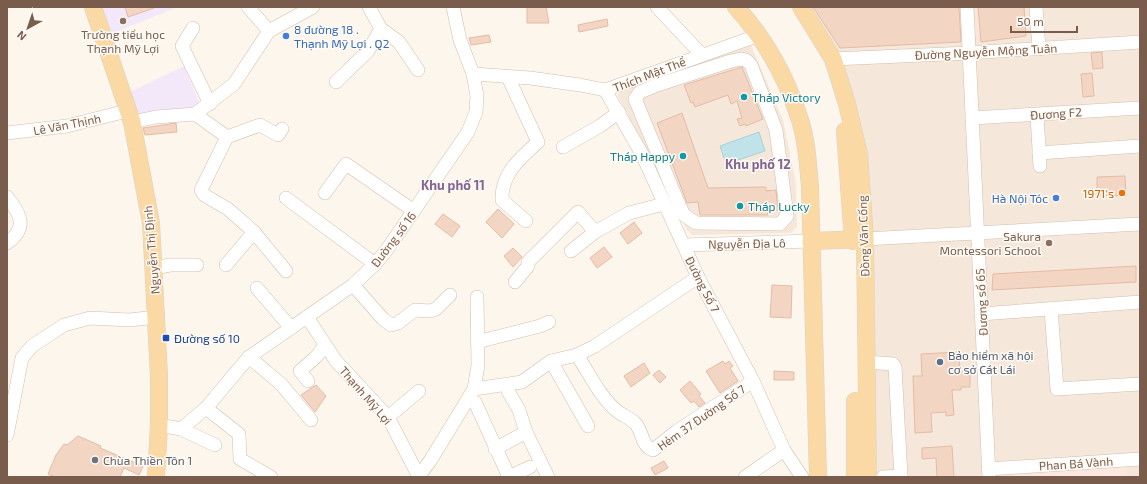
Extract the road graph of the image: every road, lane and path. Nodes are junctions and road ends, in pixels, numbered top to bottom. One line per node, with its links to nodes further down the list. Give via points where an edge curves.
1 (93, 7): 36 (main road, Nguyễn Thị Định)
2 (248, 7): 15 (street)
3 (313, 7): 15 (street)
4 (369, 7): 14 (street)
5 (452, 7): 26 (street, Đường số 16, via 460,40)
6 (657, 7): 21 (street)
7 (726, 7): 16 (main road)
8 (736, 7): 58 (main road, via 757,31 769,51 786,84 800,121 810,187)
9 (792, 7): 57 (main road, Đồng Văn Cống, via 825,66 845,133)
10 (801, 7): 22 (main road, Đồng Văn Cống)
11 (967, 7): 20 (street, Đương số 65)
12 (1036, 7): 19 (street)
13 (193, 28): 31 (street, via 182,46)
14 (381, 29): 24 (street, via 399,42); 28 (street, via 368,51)
15 (269, 31): 31 (street, via 234,84)
16 (751, 38): 18 (street, Thích Mật Thể); 58 (main road, via 772,75 788,117 800,176 805,223)
17 (1140, 42): 19 (street, Đường Nguyễn Mộng Tuân)
18 (726, 46): 21 (street, Thích Mật Thể); 23 (street)
19 (1039, 49): 20 (street, Đường Nguyễn Mộng Tuân)
20 (969, 53): 22 (street, Đường Nguyễn Mộng Tuân); 37 (street, Đương số 65)
21 (701, 54): 25 (street, Thích Mật Thể)
22 (833, 59): 57 (main road, Đồng Văn Cống, via 848,104 859,154)
23 (731, 61): 29 (street); 52 (street, via 741,59 751,65 776,130 787,216 780,224)
24 (418, 70)
25 (652, 72): 29 (street); 30 (street, Thích Mật Thể)
26 (473, 74): 27 (street, Thích Mật Thể); 49 (street, Đường số 16, via 478,96 476,112 468,132)
27 (508, 77): 30 (street, Thích Mật Thể, via 580,84); 50 (street, via 538,142 514,164 501,190 502,200)
28 (336, 82)
29 (657, 85): 51 (street, via 640,92 635,103 682,211 688,219)
30 (605, 90): 33 (street, Đường Số 7)
31 (210, 104): 34 (street)
32 (1140, 108): 35 (street, Đương F2)
33 (619, 112): 42 (street); 48 (street, Đường Số 7, via 642,154)
34 (195, 114): 36 (street, Lê Văn Thịnh); 40 (street)
35 (1037, 115): 37 (street, Đương F2); 43 (street)
36 (130, 116): 39 (street, Lê Văn Thịnh); 67 (main road, Nguyễn Thị Định, via 151,224)
37 (972, 118): 56 (street, Đương số 65)
38 (282, 129): 40 (street, via 278,135 260,126)
39 (7, 133)
40 (227, 137): 54 (street, via 201,190)
41 (1140, 146): 43 (street)
42 (563, 148)
43 (1039, 152): 44 (street)
44 (1040, 166)
45 (325, 193): 49 (street, via 346,164)
46 (7, 197): 59 (street, via 19,212 21,222)
47 (286, 198): 64 (street)
48 (664, 204): 55 (street, via 630,213); 62 (street, Đường Số 7)
49 (414, 211): 64 (street, Đường số 16)
50 (526, 221)
51 (703, 224): 52 (street); 60 (street)
52 (760, 224): 61 (street)
53 (1140, 224): 56 (street)
54 (254, 232): 66 (street); 68 (street)
55 (595, 232): 63 (street); 70 (street, via 578,212 528,262 528,266)
56 (977, 232): 57 (street); 77 (street, Đương số 65)
57 (859, 239): 58 (main road); 88 (main road, Đồng Văn Cống)
58 (811, 241): 61 (street, Nguyễn Địa Lô); 87 (main road)
59 (7, 243)
60 (704, 243): 61 (street, Nguyễn Địa Lô); 62 (street, Nguyễn Địa Lô)
61 (761, 243)
62 (684, 245): 69 (street, Đường Số 7)
63 (571, 251)
64 (376, 264): 71 (street, Đường số 16)
65 (197, 265): 67 (street)
66 (226, 265)
67 (154, 268): 78 (main road, Nguyễn Thị Định)
68 (286, 272)
69 (698, 278): 84 (street); 89 (street, Đường Số 7)
70 (515, 282)
71 (353, 285): 73 (street, via 391,325 398,323 415,310 436,309); 79 (street, Đường số 16)
72 (257, 288): 81 (street)
73 (450, 295)
74 (477, 297): 82 (street)
75 (1140, 302): 76 (street)
76 (1051, 309): 77 (street); 91 (street, via 1057,389)
77 (981, 314): 110 (street, Đương số 65)
78 (157, 317): 93 (street, via 129,320 90,318 64,325 32,346 25,354); 100 (main road, Nguyễn Thị Định)
79 (307, 317): 81 (street, Đường số 16); 83 (street, Thạnh Mỹ Lợi)
80 (549, 322): 82 (street)
81 (291, 328): 85 (street, Đường số 16)
82 (477, 342): 92 (street, via 478,365)
83 (325, 345): 90 (street, via 300,371); 98 (street, Thạnh Mỹ Lợi, via 336,361)
84 (578, 355): 86 (street); 89 (street, Hẻm 37 Đường Số 7, via 605,398 616,411 636,423 643,440 653,450)
85 (249, 357): 97 (street, Đường số 16); 99 (street, via 281,384)
86 (551, 361): 92 (street, via 522,382); 101 (street)
87 (814, 362): 117 (main road, via 810,366 806,382); 118 (main road)
88 (860, 362): 119 (main road, Đồng Văn Cống); 120 (main road, Đồng Văn Cống); 122 (street, via 893,364 895,367)
89 (753, 380): 107 (street, Đường Số 7)
90 (308, 381)
91 (1140, 384)
92 (474, 389): 113 (street)
93 (11, 390): 104 (street)
94 (419, 391): 98 (street)
95 (508, 391): 103 (street, via 520,410)
96 (475, 402): 106 (street)
97 (206, 408): 102 (street, Đường số 16); 112 (street, via 239,434 240,459)
98 (388, 417): 113 (street, Thạnh Mỹ Lợi)
99 (311, 420)
100 (160, 425): 102 (street); 111 (main road, Nguyễn Thị Định)
101 (588, 426)
102 (181, 429): 105 (street)
103 (526, 432): 106 (street); 114 (street)
104 (7, 435)
105 (215, 445)
106 (495, 448): 109 (street, via 509,477)
107 (784, 450): 115 (street); 116 (street, Đường Số 7)
108 (1140, 459): 110 (street, Phan Bá Vành)
109 (530, 467)
110 (989, 473)
111 (156, 477)
112 (271, 477)
113 (419, 477)
114 (548, 477)
115 (745, 477)
116 (802, 477)
117 (809, 477)
118 (818, 477)
119 (855, 477)
120 (868, 477)
121 (883, 477): 122 (street)
122 (901, 477)

